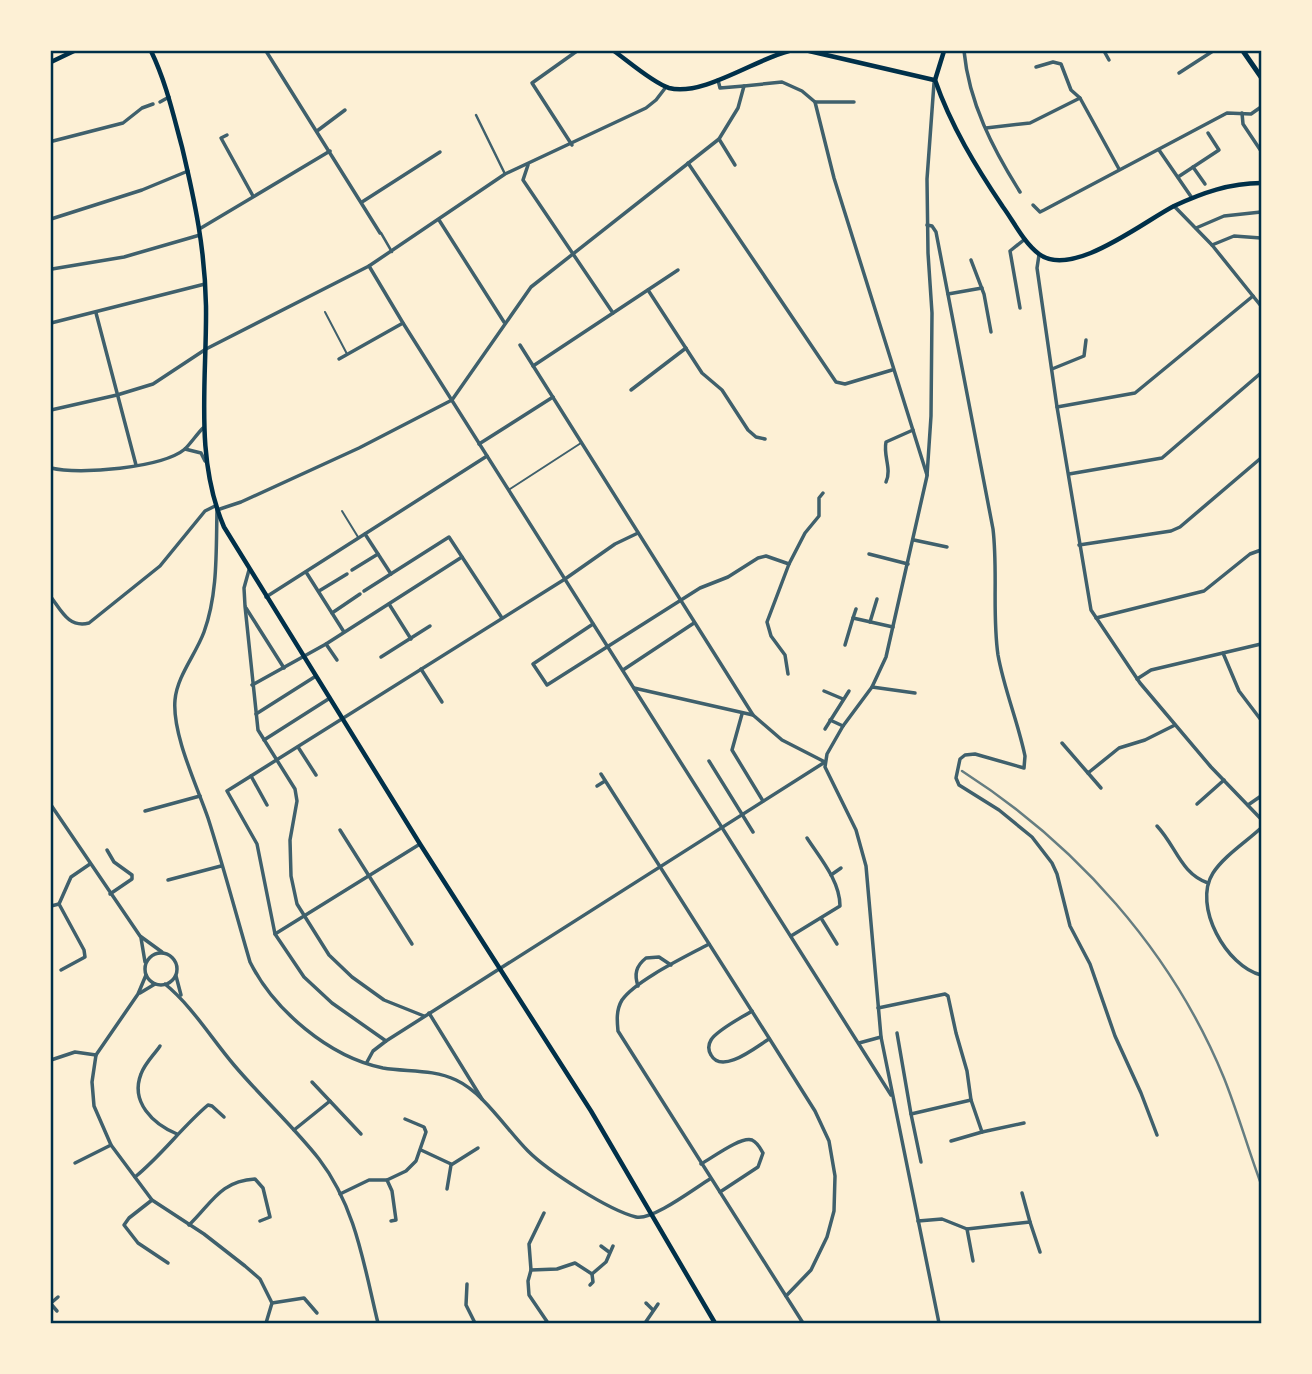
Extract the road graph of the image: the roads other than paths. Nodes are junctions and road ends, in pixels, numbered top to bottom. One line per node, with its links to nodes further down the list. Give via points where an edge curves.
1 (74, 51): 15 (main road)
2 (151, 51): 23 (main road)
3 (266, 51): 34 (street)
4 (577, 51): 39 (street, via 532,83)
5 (614, 51): 22 (main road)
6 (789, 51): 19 (main road)
7 (809, 51): 13 (main road)
8 (944, 51): 20 (main road)
9 (964, 51): 33 (street, via 971,91)
10 (1104, 51): 14 (street)
11 (1213, 51): 17 (street)
12 (1242, 51): 18 (main road)
13 (822, 52): 20 (main road)
14 (1109, 60)
15 (51, 62)
16 (1036, 67): 24 (street, via 1061,64 1071,90)
17 (1179, 73)
18 (1260, 73)
19 (718, 80): 21 (street, via 720,88); 22 (main road, via 686,88)
20 (934, 80): 63 (street); 69 (main road, via 977,169)
21 (744, 86): 26 (street, via 782,82); 37 (street, via 738,108)
22 (666, 87): 39 (street, via 646,108)
23 (170, 97): 25 (street); 49 (main road)
24 (1080, 98): 33 (street, via 1030,123); 48 (street)
25 (160, 102)
26 (815, 102): 27 (street); 100 (street)
27 (854, 102)
28 (153, 104): 38 (street, via 123,123)
29 (1261, 107): 31 (street, via 1251,114)
30 (345, 110): 34 (street)
31 (1242, 113): 40 (street, via 1227,113); 42 (street, via 1243,124)
32 (476, 116): 50 (street)
33 (986, 128): 54 (street)
34 (317, 131): 41 (street)
35 (1208, 133): 47 (street, via 1219,150)
36 (227, 135): 55 (street, via 220,138)
37 (719, 139): 44 (street); 46 (street)
38 (53, 141)
39 (572, 145): 45 (street)
40 (1159, 150): 48 (street); 51 (street)
41 (330, 151): 55 (street); 57 (street)
42 (1261, 151)
43 (440, 152): 57 (street)
44 (688, 163): 72 (street); 100 (street, via 836,382 845,384)
45 (528, 165): 50 (street); 72 (street, via 523,180)
46 (735, 165)
47 (1193, 167): 51 (street); 53 (street)
48 (1119, 169): 58 (street, via 1040,212)
49 (188, 171): 61 (street); 64 (main road)
50 (505, 174): 62 (street)
51 (1178, 177): 56 (street)
52 (1261, 183): 56 (main road, via 1219,187)
53 (1205, 184)
54 (1020, 192)
55 (254, 196): 64 (street)
56 (1192, 198): 59 (main road)
57 (362, 202): 66 (street)
58 (1034, 205)
59 (1174, 206): 65 (street); 73 (main road, via 1084,256 1057,260)
60 (1261, 212): 65 (street, via 1224,216)
61 (51, 219)
62 (439, 220): 71 (street); 88 (street)
63 (928, 225): 81 (street, via 935,229); 122 (street, via 932,326)
64 (201, 228): 67 (main road)
65 (1196, 228): 70 (street)
66 (380, 233): 71 (street)
67 (202, 235): 76 (street, via 124,257); 78 (main road)
68 (1261, 238): 70 (street, via 1234,236)
69 (1025, 239): 73 (main road); 84 (street, via 1010,251)
70 (1212, 245): 82 (street)
71 (392, 252): 75 (street)
72 (574, 252): 87 (street); 88 (street, via 531,287)
73 (1039, 254): 99 (street)
74 (971, 260): 79 (street)
75 (369, 266): 90 (street); 95 (street)
76 (52, 269)
77 (678, 270): 80 (street)
78 (205, 284): 85 (street); 95 (main road)
79 (982, 288): 81 (street); 91 (street)
80 (648, 290): 87 (street); 94 (street)
81 (948, 294): 287 (street, via 993,529 999,658 1022,743 1024,768 965,755 956,778 959,785 1032,837 1052,863 1070,926 1090,964)
82 (1253, 296): 83 (street); 108 (street, via 1135,393)
83 (1261, 306)
84 (1020, 308)
85 (96, 313): 89 (street); 105 (street)
86 (325, 313): 96 (lane)
87 (613, 313): 98 (street)
88 (504, 322): 107 (street)
89 (51, 323)
90 (403, 323): 96 (street); 107 (street)
91 (991, 332)
92 (1086, 340): 99 (street, via 1084,356)
93 (520, 345): 98 (street)
94 (686, 348): 104 (street); 112 (street, via 748,430)
95 (206, 349): 105 (street, via 153,384); 110 (main road)
96 (347, 354): 97 (street)
97 (339, 359)
98 (533, 366): 106 (street)
99 (1052, 369): 108 (street)
100 (893, 370): 111 (street)
101 (1261, 373): 102 (street)
102 (1256, 378): 103 (street); 121 (street, via 1162,458)
103 (1261, 383)
104 (631, 390)
105 (117, 395): 109 (street); 118 (street)
106 (553, 397): 113 (street); 114 (street)
107 (452, 400): 114 (street); 126 (street, via 332,461 241,502)
108 (1057, 407): 121 (street)
109 (51, 409)
110 (202, 428): 115 (street); 120 (main road)
111 (913, 430): 122 (street); 123 (street, via 886,442 890,475)
112 (765, 439)
113 (582, 443): 124 (lane); 128 (street)
114 (479, 444): 116 (street)
115 (185, 449): 118 (street); 120 (street, via 201,453)
116 (487, 456): 124 (street); 129 (street)
117 (1261, 458): 132 (street, via 1180,527)
118 (136, 465): 119 (street, via 74,471)
119 (51, 468)
120 (208, 469): 126 (main road)
121 (1068, 474): 132 (street)
122 (927, 476): 131 (street)
123 (886, 482)
124 (509, 490): 145 (street)
125 (823, 493): 138 (street, via 818,516)
126 (216, 508): 140 (main road); 147 (street, via 205,511 160,566 89,623 69,621); 211 (street, via 208,617 175,700 183,748)
127 (342, 510): 130 (lane)
128 (638, 533): 145 (street); 150 (street)
129 (365, 534): 130 (street); 135 (street)
130 (359, 538): 142 (street)
131 (914, 540): 133 (street); 139 (street)
132 (1079, 545): 157 (street, via 1088,602)
133 (947, 547)
134 (1261, 550): 157 (street, via 1204,591)
135 (378, 554): 141 (street); 144 (street)
136 (869, 554): 139 (street)
137 (462, 557): 144 (street, via 449,537); 151 (street); 155 (street)
138 (789, 564): 150 (street, via 758,558); 176 (street, via 767,622 785,655)
139 (908, 564): 162 (street)
140 (249, 570): 148 (main road); 152 (street)
141 (352, 570)
142 (306, 571): 146 (street); 148 (street)
143 (347, 574): 146 (street)
144 (391, 574): 154 (street)
145 (565, 579): 155 (street); 160 (street)
146 (318, 592): 154 (street)
147 (51, 597)
148 (266, 597): 170 (main road)
149 (877, 599): 158 (street)
150 (681, 601): 159 (street); 168 (street)
151 (389, 604): 163 (street); 164 (street)
152 (245, 606): 173 (street); 179 (street)
153 (856, 608): 156 (street)
154 (332, 613): 163 (street)
155 (502, 618): 174 (street)
156 (853, 618): 158 (street); 167 (street)
157 (1096, 618): 178 (street)
158 (870, 622): 162 (street)
159 (694, 623): 175 (street); 190 (street)
160 (593, 624): 168 (street); 168 (street, via 533,664 547,685)
161 (430, 626): 164 (street)
162 (893, 627): 180 (street, via 887,657)
163 (344, 632): 165 (street)
164 (411, 639): 171 (street)
165 (326, 644): 170 (street); 172 (street)
166 (1261, 644): 169 (street)
167 (845, 645)
168 (608, 647): 175 (street)
169 (1223, 653): 178 (street, via 1151,670); 193 (street, via 1239,691)
170 (303, 657): 173 (street); 177 (main road)
171 (381, 657)
172 (337, 660)
173 (284, 668): 179 (street)
174 (421, 669): 187 (street); 191 (street)
175 (622, 670): 181 (street)
176 (788, 674)
177 (316, 676): 185 (main road); 188 (street)
178 (1137, 679): 194 (street)
179 (253, 685): 188 (street)
180 (872, 687): 184 (street); 195 (street)
181 (634, 688): 189 (street); 222 (street)
182 (824, 691): 186 (street)
183 (849, 691): 186 (street)
184 (915, 693)
185 (330, 698): 191 (main road); 197 (street)
186 (844, 699): 192 (street)
187 (442, 702)
188 (256, 714): 197 (street)
189 (742, 714): 190 (street); 213 (street, via 732,750)
190 (753, 715): 202 (street, via 782,740)
191 (342, 719): 199 (street); 227 (main road)
192 (830, 720): 195 (street); 196 (street)
193 (1261, 720)
194 (1175, 725): 204 (street, via 1119,748); 207 (street)
195 (843, 726): 202 (street)
196 (825, 729)
197 (263, 740): 200 (street)
198 (1062, 743): 204 (street)
199 (298, 747): 200 (street); 205 (street)
200 (276, 761): 206 (street); 240 (street, via 295,789 292,876)
201 (709, 761): 219 (street)
202 (825, 762): 213 (street); 261 (street, via 856,830 866,866)
203 (601, 774): 208 (street)
204 (1088, 774): 210 (street)
205 (316, 775)
206 (251, 776): 216 (street); 242 (street, via 227,791 257,844)
207 (1223, 780): 214 (street); 217 (street)
208 (605, 781): 209 (street); 231 (street)
209 (597, 786)
210 (1101, 788)
211 (200, 796): 218 (street); 230 (street)
212 (1261, 796): 217 (street)
213 (763, 801): 219 (street)
214 (1197, 804)
215 (51, 805): 229 (street)
216 (267, 805)
217 (1248, 805): 220 (street)
218 (145, 811)
219 (742, 814): 222 (street); 225 (street)
220 (1261, 819)
221 (1157, 826): 236 (street, via 1187,870)
222 (722, 827): 231 (street); 244 (street)
223 (1261, 828): 236 (street, via 1220,865)
224 (340, 830): 233 (street)
225 (753, 832)
226 (807, 838): 234 (street)
227 (420, 844): 233 (street); 251 (main road)
228 (107, 850): 237 (street, via 114,862 132,875)
229 (90, 864): 237 (street); 238 (street, via 71,877)
230 (221, 866): 235 (street); 273 (street, via 260,982 319,1041)
231 (660, 866): 246 (street); 251 (street)
232 (841, 869): 234 (street)
233 (368, 875): 240 (street); 245 (street)
234 (831, 875): 241 (street, via 840,906)
235 (168, 880)
236 (1208, 883): 255 (street, via 1208,908 1222,942 1242,968)
237 (110, 894): 243 (street)
238 (59, 904): 239 (street); 252 (street, via 85,957)
239 (51, 906)
240 (303, 916): 242 (street); 264 (street, via 329,955 352,978 384,1000)
241 (821, 918): 244 (street); 247 (street)
242 (275, 934): 268 (street, via 304,977)
243 (140, 936): 248 (street); 249 (street)
244 (791, 936): 269 (street)
245 (412, 944)
246 (709, 944): 250 (street); 262 (street)
247 (837, 944)
248 (162, 952): 249 (street); 253 (street, via 174,960)
249 (145, 962): 254 (street)
250 (671, 965): 258 (street); 258 (street, via 659,957 646,958 637,968)
251 (499, 969): 263 (street); 305 (main road, via 591,1111)
252 (61, 970)
253 (176, 974): 257 (street); 260 (street)
254 (146, 975): 256 (street); 259 (street)
255 (1261, 975)
256 (155, 984): 257 (street); 259 (street)
257 (165, 984): 260 (street)
258 (638, 986): 294 (street, via 621,1002 618,1031)
259 (138, 994): 271 (street)
260 (181, 998): 283 (street)
261 (878, 1008): 266 (street); 277 (street, via 948,996)
262 (752, 1011): 267 (street); 267 (street, via 714,1035 708,1051 723,1063 733,1061)
263 (429, 1013): 264 (street); 278 (street)
264 (424, 1016): 268 (street)
265 (897, 1034): 279 (street)
266 (881, 1037): 269 (street); 275 (street)
267 (769, 1038): 326 (street, via 829,1141 835,1176 834,1211 827,1237 811,1270)
268 (386, 1041): 273 (street)
269 (858, 1043): 275 (street)
270 (160, 1046): 286 (street, via 140,1075 138,1096 149,1116)
271 (96, 1055): 272 (street, via 75,1052); 289 (street, via 94,1106)
272 (51, 1060)
273 (367, 1062): 278 (street, via 456,1080)
274 (312, 1082): 276 (street)
275 (891, 1095): 308 (street)
276 (331, 1100): 283 (street); 285 (street)
277 (971, 1100): 279 (street); 284 (street)
278 (483, 1101): 305 (street, via 529,1152 565,1178 638,1218)
279 (911, 1114): 292 (street)
280 (224, 1117): 286 (street, via 208,1105)
281 (405, 1119): 291 (street, via 424,1128)
282 (1024, 1124): 284 (street)
283 (294, 1130): 302 (street)
284 (982, 1132): 288 (street)
285 (361, 1134)
286 (177, 1135): 296 (street)
287 (1157, 1135)
288 (951, 1140)
289 (111, 1145): 293 (street); 296 (street)
290 (478, 1148): 295 (street)
291 (421, 1150): 295 (street); 298 (street, via 406,1171)
292 (921, 1161)
293 (75, 1163)
294 (701, 1164): 297 (street); 300 (street, via 743,1140 758,1144 763,1153 758,1167)
295 (452, 1165): 299 (street)
296 (135, 1177): 303 (street)
297 (710, 1179): 300 (street); 305 (street)
298 (387, 1180): 302 (street, via 369,1180); 306 (street, via 396,1220)
299 (447, 1189)
300 (720, 1192): 326 (street)
301 (1022, 1193): 310 (street)
302 (340, 1195): 336 (street, via 358,1235)
303 (152, 1200): 311 (street); 312 (street)
304 (544, 1213): 309 (street)
305 (651, 1215): 340 (main road)
306 (391, 1220)
307 (260, 1221): 312 (street, via 270,1217 263,1188 255,1179 227,1185)
308 (918, 1221): 315 (street, via 942,1219); 342 (street)
309 (541, 1222): 314 (street); 322 (street, via 528,1244)
310 (1030, 1222): 315 (street); 319 (street)
311 (124, 1225): 313 (street); 321 (street, via 138,1243)
312 (189, 1225): 328 (street, via 260,1279)
313 (119, 1226)
314 (549, 1226)
315 (967, 1229): 320 (street)
316 (601, 1246): 318 (street)
317 (613, 1246): 318 (street)
318 (609, 1252): 323 (street)
319 (1040, 1252)
320 (973, 1261)
321 (168, 1263)
322 (531, 1270): 323 (street, via 575,1263); 338 (street, via 529,1295)
323 (592, 1274): 325 (street)
324 (467, 1284): 337 (street, via 466,1305)
325 (590, 1285)
326 (786, 1296): 341 (street)
327 (58, 1297): 330 (street)
328 (272, 1303): 334 (street, via 304,1296); 335 (street)
329 (646, 1303): 332 (street)
330 (51, 1304): 333 (street)
331 (658, 1304): 332 (street)
332 (653, 1310): 339 (street)
333 (57, 1311)
334 (317, 1312)
335 (266, 1323)
336 (378, 1323)
337 (475, 1323)
338 (548, 1323)
339 (645, 1323)
340 (715, 1323)
341 (803, 1323)
342 (940, 1323)

